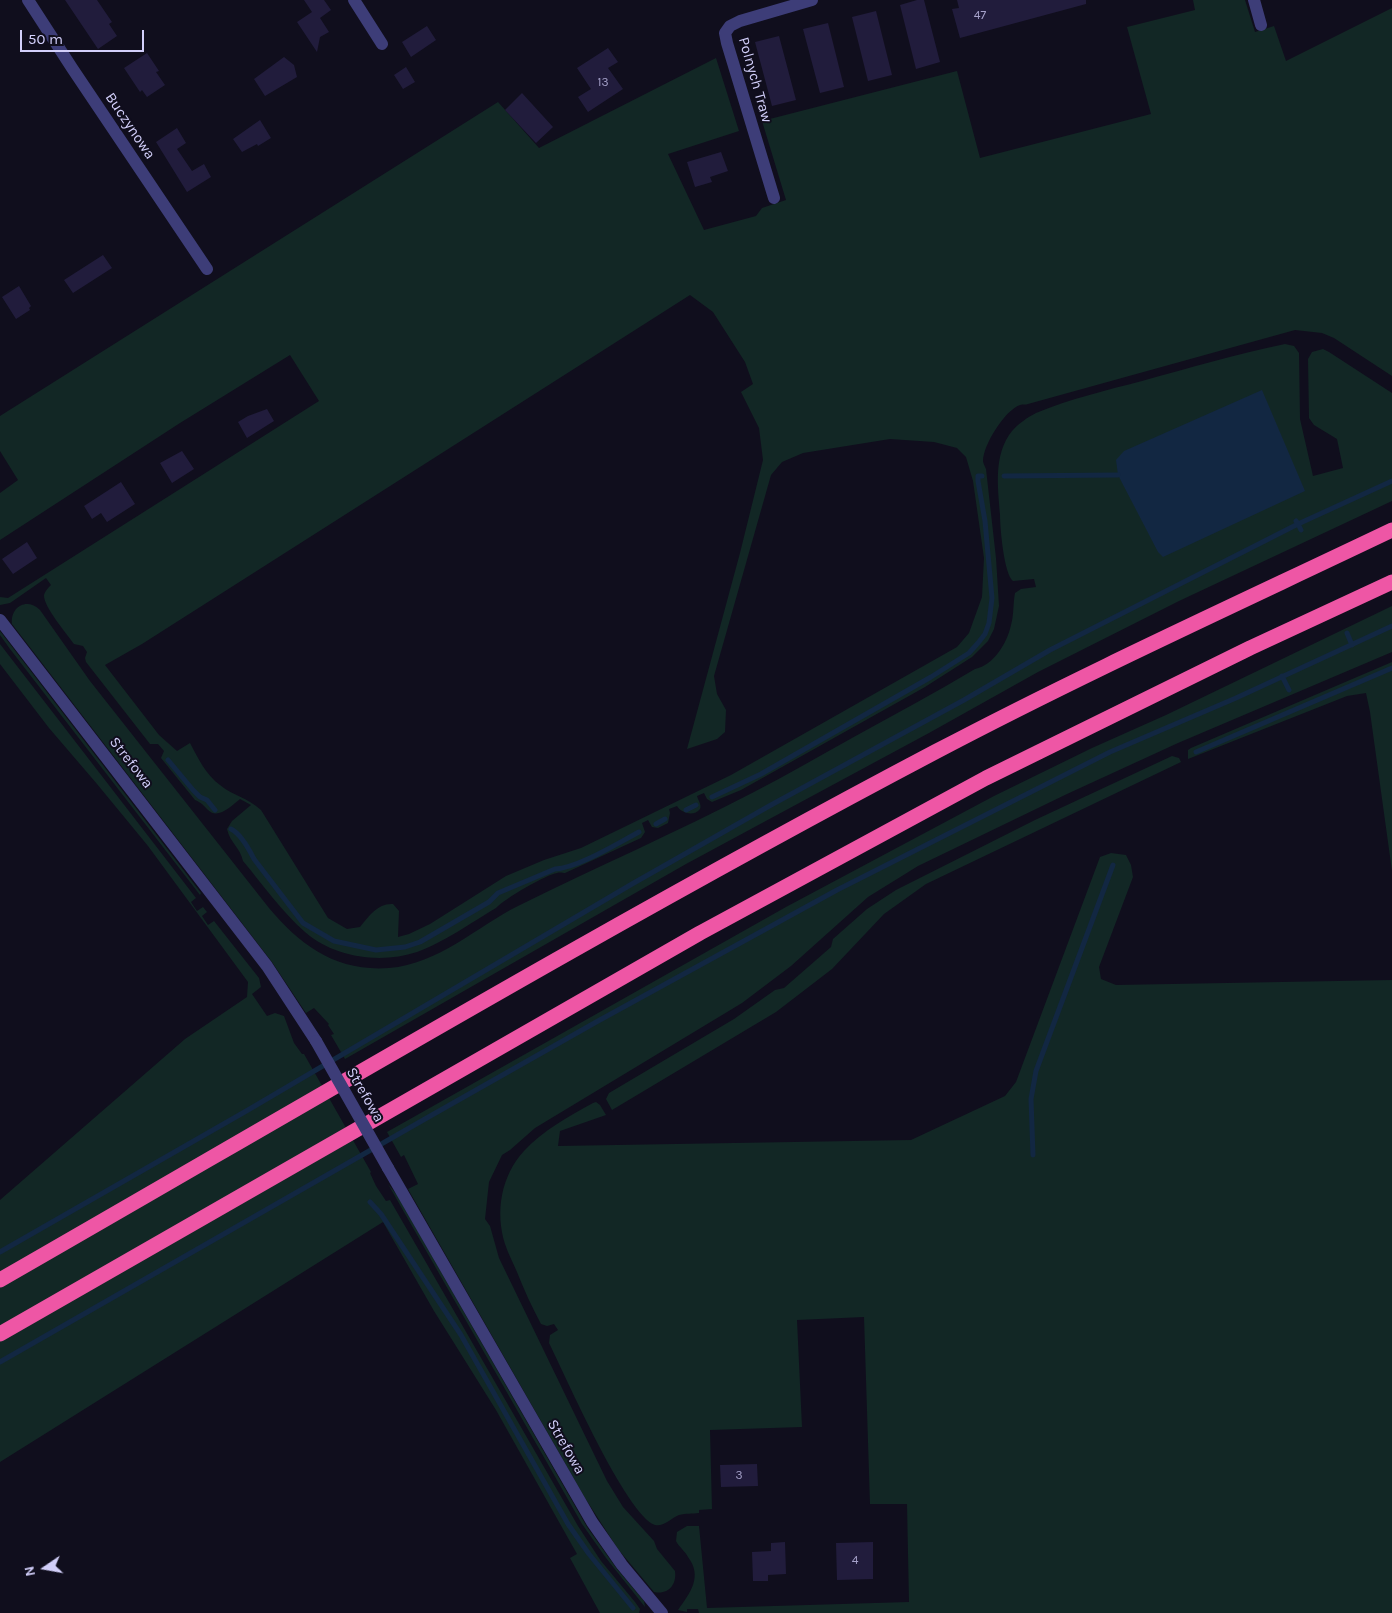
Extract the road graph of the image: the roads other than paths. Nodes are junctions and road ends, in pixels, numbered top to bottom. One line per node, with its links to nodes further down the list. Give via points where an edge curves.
1 (28, 0): 8 (street, Buczynowa)
2 (354, 0): 6 (street)
3 (812, 0): 7 (street, Polnych Traw, via 740,21 725,33)
4 (1254, 0): 5 (street)
5 (1261, 25)
6 (382, 44)
7 (774, 198)
8 (207, 269)
9 (1392, 530): 12 (highway, via 1056,690 935,752 580,947)
10 (1392, 582): 13 (highway, via 986,778 798,879)
11 (0, 620): 14 (street, Strefowa, bridge, via 267,966 316,1041 592,1522)
12 (0, 1280)
13 (0, 1334)
14 (662, 1613)

